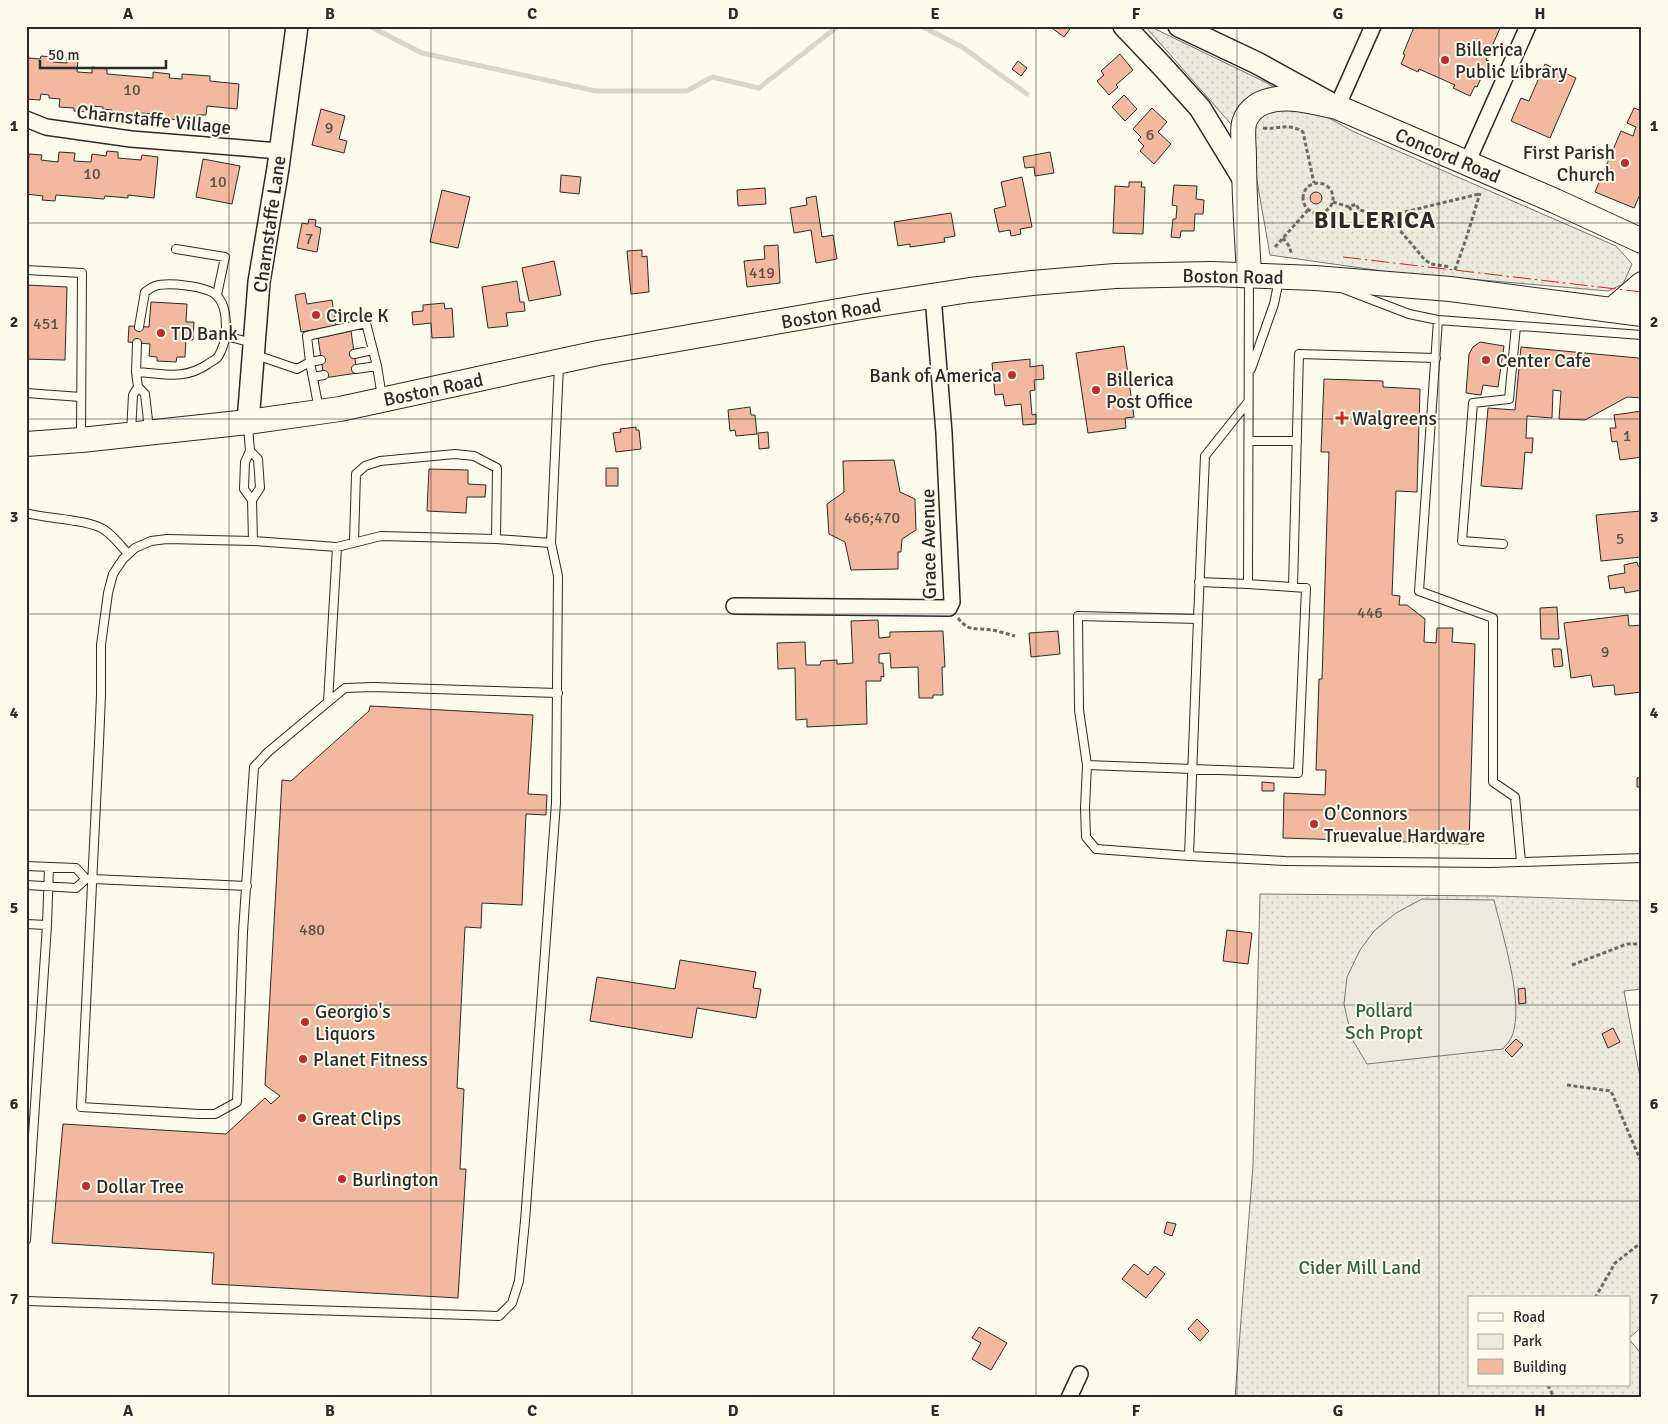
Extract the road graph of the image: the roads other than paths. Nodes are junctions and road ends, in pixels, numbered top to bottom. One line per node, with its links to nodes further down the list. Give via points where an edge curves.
1 (297, 26): 8 (main road, Charnstaffe Lane)
2 (1124, 26): 10 (main road, via 1200,108)
3 (1179, 26): 6 (main road, Concord Road, via 1257,63)
4 (1373, 26): 6 (street)
5 (1528, 26): 9 (street)
6 (1337, 107): 9 (main road, Concord Road); 10 (main road, Concord Road, via 1282,99 1268,101 1249,113 1244,123)
7 (26, 119): 8 (street, Charnstaffe Village, via 46,127 131,139)
8 (280, 151): 28 (main road, Charnstaffe Lane, via 259,282)
9 (1467, 163): 11 (main road, Concord Road)
10 (1244, 180): 14 (main road, Concord Road)
11 (1642, 241)
12 (176, 249): 18 (lane, via 225,257)
13 (26, 270): 43 (lane, via 82,273)
14 (1249, 275): 15 (main road, Boston Road); 19 (main road, Boston Road, via 1115,276 1032,282); 39 (lane)
15 (1280, 276): 16 (main road, Boston Road); 39 (lane, via 1274,304)
16 (1315, 278): 20 (main road, Boston Road, via 1450,289); 22 (lane, via 1409,314)
17 (1642, 284): 20 (main road)
18 (217, 296): 24 (lane, via 204,289 186,286 154,286 145,292); 26 (lane, via 226,312)
19 (933, 296): 33 (main road, Boston Road); 66 (street, Grace Avenue, via 944,433 952,602 949,608)
20 (1612, 310): 21 (main road, Boston Road)
21 (1642, 314)
22 (1438, 320): 23 (lane); 31 (lane)
23 (1516, 326): 25 (lane); 60 (lane, via 1509,400 1474,403 1462,541)
24 (139, 327)
25 (1642, 335)
26 (226, 336): 28 (lane); 37 (lane, via 217,358 202,368 184,375)
27 (137, 343): 37 (lane)
28 (253, 349): 34 (lane, via 297,369); 47 (main road, Charnstaffe Lane)
29 (373, 350): 30 (lane); 34 (lane, via 366,323 307,336); 35 (lane)
30 (354, 354)
31 (1436, 358): 51 (lane, via 1299,354); 74 (lane, via 1419,591 1493,618 1493,782 1515,797)
32 (321, 360): 34 (lane)
33 (559, 361): 44 (main road, Boston Road); 59 (lane)
34 (310, 362): 40 (lane)
35 (377, 366): 36 (lane); 44 (lane)
36 (356, 369)
37 (136, 372): 41 (lane)
38 (324, 375): 40 (lane)
39 (1248, 376): 45 (lane)
40 (313, 377): 46 (lane)
41 (138, 387): 48 (lane, via 133,395); 48 (lane, via 145,394)
42 (26, 394): 43 (lane)
43 (81, 397): 49 (lane)
44 (383, 399): 46 (main road, Boston Road)
45 (1248, 402): 50 (lane); 63 (lane, via 1205,456)
46 (319, 412): 47 (main road, Boston Road)
47 (248, 422): 48 (main road, Boston Road); 53 (lane)
48 (140, 433): 49 (main road, Boston Road)
49 (81, 440): 52 (main road, Boston Road)
50 (1249, 441): 51 (lane); 64 (lane)
51 (1297, 441): 65 (lane)
52 (26, 444)
53 (250, 452): 54 (lane, via 245,462 244,489); 54 (lane, via 258,459 260,488)
54 (252, 500): 57 (lane)
55 (26, 513): 62 (lane, via 104,529)
56 (496, 539): 58 (lane, via 381,536); 58 (lane, via 497,468 474,456 455,454 380,461 365,466 356,474); 59 (lane)
57 (253, 541): 61 (lane); 62 (lane, via 167,539 152,541)
58 (354, 542): 61 (lane)
59 (551, 543): 68 (lane, via 558,576)
60 (1504, 544)
61 (337, 547): 69 (lane)
62 (128, 554): 77 (lane, via 113,574 101,645)
63 (1199, 582): 64 (lane); 67 (lane)
64 (1248, 584): 65 (lane)
65 (1293, 587): 71 (lane, via 1306,588 1298,773)
66 (734, 606)
67 (1198, 619): 70 (lane, via 1078,616 1080,710); 71 (lane)
68 (558, 694): 69 (lane, via 373,687 345,688); 86 (lane, via 556,804 534,1102 519,1281 512,1303 499,1316)
69 (328, 702): 80 (lane, via 254,767)
70 (1087, 765): 71 (lane); 72 (lane, via 1086,837 1096,849)
71 (1191, 768): 72 (lane)
72 (1189, 856): 74 (lane, via 1285,861)
73 (1642, 858): 74 (lane)
74 (1520, 862)
75 (26, 866): 76 (lane)
76 (49, 867): 77 (lane, via 76,868); 79 (lane)
77 (90, 879): 79 (lane, via 76,888); 80 (lane); 80 (lane, via 81,1107 199,1114 215,1114 237,1102)
78 (26, 885): 79 (lane)
79 (49, 886): 82 (lane)
80 (246, 886)
81 (26, 924): 82 (lane)
82 (48, 925): 84 (lane)
83 (26, 1104): 84 (lane)
84 (35, 1104): 85 (lane)
85 (26, 1240)
86 (26, 1301)
87 (1080, 1374): 88 (street)
88 (1069, 1398)

